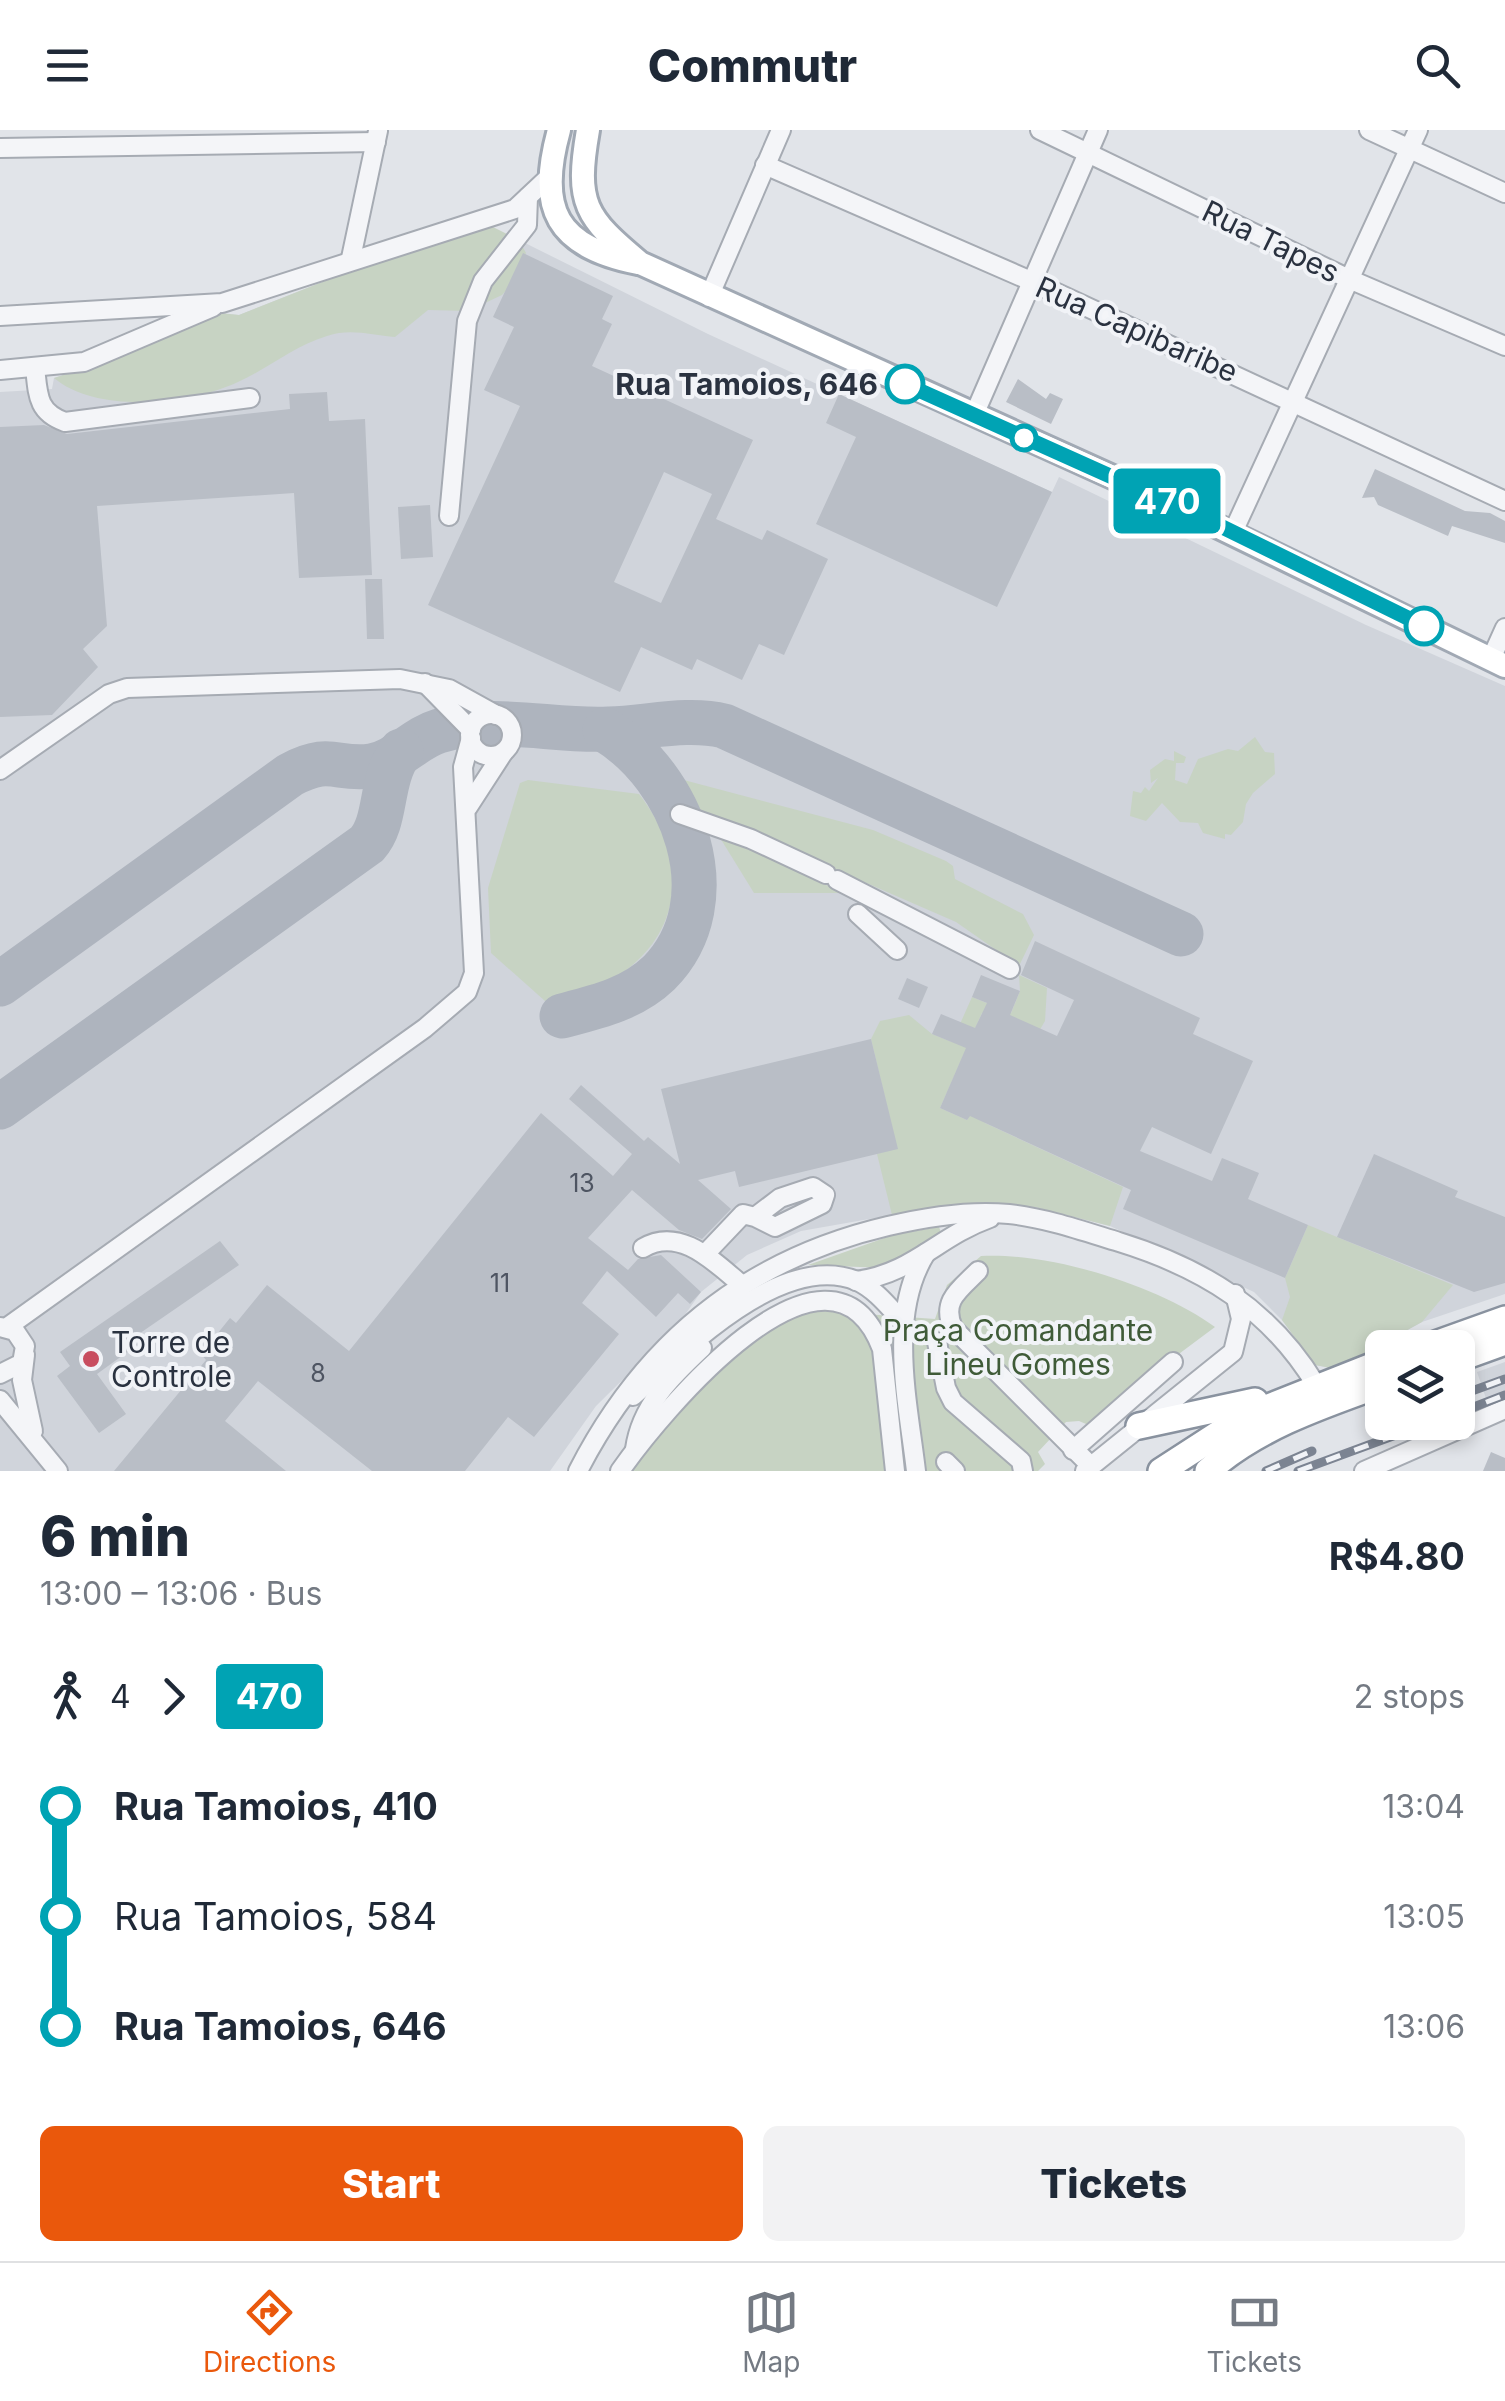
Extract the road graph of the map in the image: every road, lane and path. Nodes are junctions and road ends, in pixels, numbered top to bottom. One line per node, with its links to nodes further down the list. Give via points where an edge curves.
1 (559, 130): 13 (main road)
2 (588, 130): 14 (main road)
3 (781, 130): 12 (street)
4 (1040, 130): 11 (street, Rua Tapes)
5 (1098, 130): 11 (street)
6 (1370, 130): 10 (street)
7 (1418, 130): 10 (street)
8 (377, 136): 9 (street); 19 (street)
9 (0, 148)
10 (1409, 149): 15 (street); 21 (street)
11 (1088, 152): 21 (street, Rua Tapes); 22 (street)
12 (765, 165): 22 (street, Rua Capibaribe); 23 (street)
13 (548, 178): 14 (main road, via 568,177); 16 (street); 17 (main road)
14 (584, 187): 18 (main road)
15 (1505, 192)
16 (524, 206): 17 (street); 19 (street); 33 (street, via 519,240 483,281 466,321)
17 (559, 221): 18 (main road, via 579,227); 20 (main road, via 590,251)
18 (594, 222): 20 (main road)
19 (351, 258): 24 (street)
20 (640, 263): 23 (main road)
21 (1349, 279): 26 (street, Rua Tapes); 30 (street)
22 (1031, 281): 30 (street, Rua Capibaribe); 31 (street)
23 (708, 297): 31 (main road)
24 (222, 303): 25 (street); 27 (street, via 84,362)
25 (0, 316)
26 (1505, 346)
27 (35, 367): 28 (street); 29 (street, via 42,408 65,422)
28 (0, 370)
29 (250, 398)
30 (1293, 401): 32 (street, Rua Capibaribe); 34 (street)
31 (974, 415): 34 (main road)
32 (1505, 501)
33 (449, 516)
34 (1233, 532): 36 (main road)
35 (1505, 628): 36 (street)
36 (1498, 662)
37 (424, 683): 38 (street); 39 (street); 41 (street, via 127,688)
38 (496, 714): 39 (street, via 479,718); 40 (street, via 512,732)
39 (471, 734): 40 (street, via 486,756); 42 (street, via 463,768)
40 (502, 753): 42 (street)
41 (0, 770)
42 (468, 808): 58 (street, via 475,955 467,992)
43 (680, 814): 44 (street, via 739,834)
44 (893, 907): 46 (street); 48 (street)
45 (858, 914): 46 (street)
46 (879, 934): 47 (street)
47 (897, 950)
48 (1010, 968)
49 (1005, 1213): 53 (street); 56 (street, via 920,1219 859,1233); 57 (street, via 1153,1253)
50 (755, 1217): 52 (street, via 743,1214)
51 (643, 1248): 52 (street, via 655,1241)
52 (706, 1252): 56 (street)
53 (926, 1253): 55 (street, via 890,1276); 61 (street, via 914,1272)
54 (978, 1271): 79 (street, via 950,1299 954,1328)
55 (856, 1281): 59 (street, via 818,1278 786,1285); 61 (street)
56 (740, 1284): 76 (street, via 638,1375)
57 (1235, 1294): 71 (street, via 1282,1335); 75 (street, via 1241,1319 1233,1352)
58 (42, 1299): 62 (street); 66 (street)
59 (732, 1313): 76 (street, via 700,1334); 78 (street, via 647,1409)
60 (1505, 1320): 63 (highway)
61 (903, 1322): 85 (street)
62 (3, 1328): 66 (street, via 21,1338)
63 (1475, 1330)
64 (938, 1342): 86 (street, via 953,1402 1021,1461)
65 (1505, 1342): 67 (highway)
66 (24, 1350): 70 (street, via 16,1369); 77 (street, via 24,1399)
67 (1475, 1352)
68 (1173, 1362): 79 (street)
69 (1365, 1368): 71 (highway)
70 (0, 1374)
71 (1305, 1389): 75 (highway); 87 (highway, via 1196,1444)
72 (1365, 1391): 88 (highway, via 1254,1438)
73 (0, 1400): 77 (street)
74 (1505, 1409): 89 (street)
75 (1139, 1426): 81 (street)
76 (599, 1429): 83 (street)
77 (37, 1441): 82 (street)
78 (635, 1449): 80 (street, via 718,1358 786,1308 815,1302 848,1308 876,1332); 84 (street)
79 (1073, 1450): 81 (street)
80 (893, 1468)
81 (1088, 1468)
82 (58, 1471)
83 (578, 1471)
84 (620, 1471)
85 (916, 1471)
86 (1023, 1471)
87 (1162, 1471)
88 (1208, 1471)
89 (1364, 1471)

